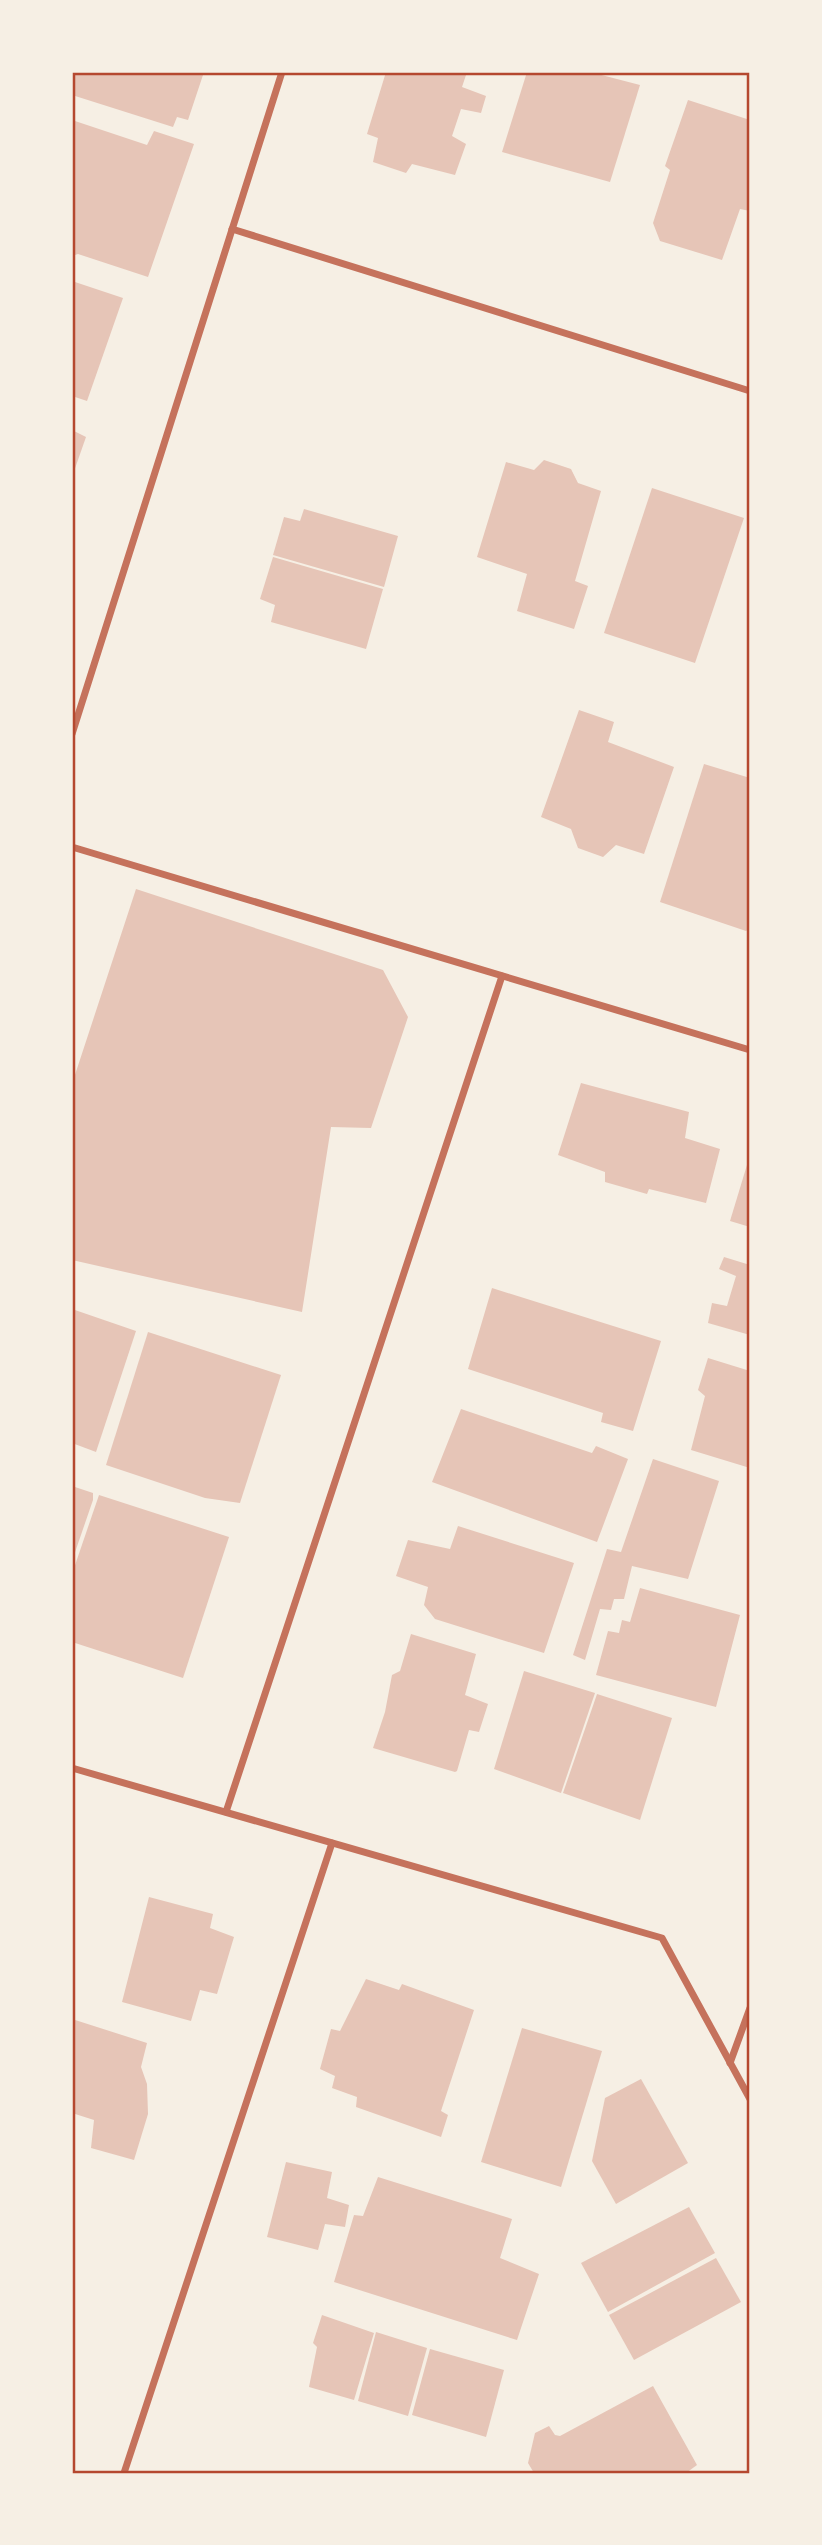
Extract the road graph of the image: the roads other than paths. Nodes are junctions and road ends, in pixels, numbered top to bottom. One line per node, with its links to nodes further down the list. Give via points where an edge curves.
1 (282, 72): 2 (street)
2 (232, 229): 3 (street); 4 (street)
3 (750, 391)
4 (74, 717): 5 (street)
5 (72, 734)
6 (72, 847): 7 (street)
7 (502, 976): 8 (street); 10 (street)
8 (750, 1050)
9 (72, 1768): 10 (street)
10 (226, 1812): 11 (street)
11 (332, 1843): 13 (street, via 662,1938); 15 (street)
12 (750, 2008): 13 (street)
13 (730, 2063): 14 (street)
14 (750, 2099)
15 (124, 2473)

